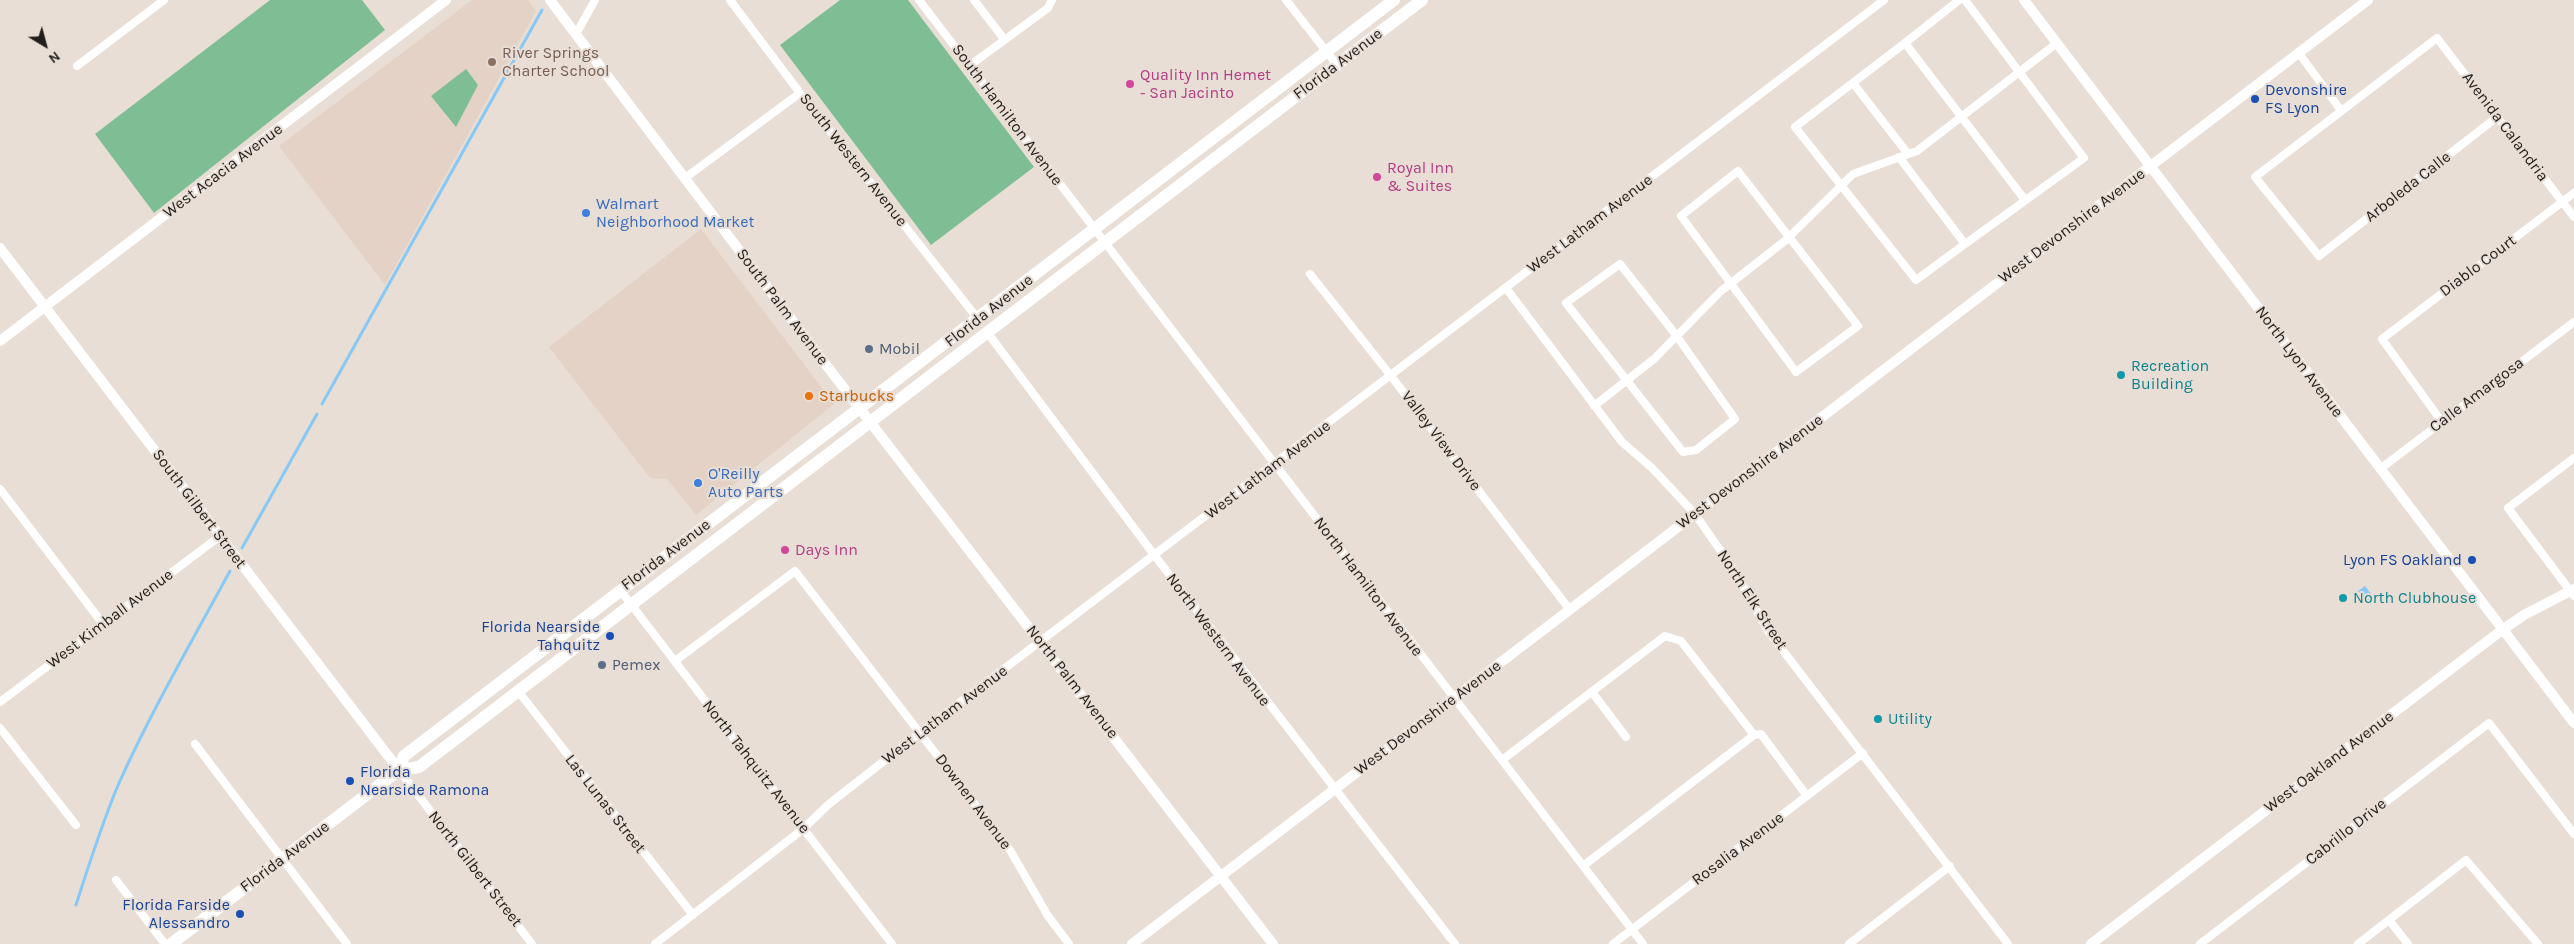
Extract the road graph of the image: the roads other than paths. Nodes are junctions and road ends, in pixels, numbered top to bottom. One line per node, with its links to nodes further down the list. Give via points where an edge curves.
1 (164, 0): 24 (street)
2 (446, 0): 49 (street, West Acacia Avenue)
3 (550, 0): 17 (street, South Palm Avenue)
4 (595, 0): 17 (street)
5 (730, 0): 28 (street, South Western Avenue)
6 (919, 0): 25 (street, South Hamilton Avenue)
7 (974, 0): 18 (street)
8 (1052, 0): 18 (street, via 1048,8)
9 (1286, 0): 21 (street)
10 (1394, 0): 21 (main road, Florida Avenue)
11 (1422, 0): 23 (main road, Florida Avenue)
12 (1884, 0): 48 (street, West Latham Avenue)
13 (1959, 0): 19 (street)
14 (1965, 0): 26 (street)
15 (2024, 0): 20 (street, North Lyon Avenue)
16 (2368, 0): 22 (street, West Devonshire Avenue)
17 (576, 34): 35 (street, South Palm Avenue)
18 (1004, 39): 25 (street)
19 (1905, 43): 27 (street); 30 (street)
20 (2057, 44): 26 (street); 34 (street, North Lyon Avenue)
21 (1327, 51): 23 (street); 41 (main road, Florida Avenue)
22 (2298, 52): 29 (street); 34 (street, West Devonshire Avenue)
23 (1337, 65): 43 (main road, Florida Avenue)
24 (77, 66)
25 (969, 66): 41 (street, South Hamilton Avenue)
26 (2020, 72): 30 (street); 38 (street, via 2084,158)
27 (1853, 83): 32 (street); 36 (street, via 1795,128)
28 (800, 93): 35 (street); 50 (street, South Western Avenue)
29 (2340, 110): 31 (street, Avenida Calandria, via 2437,38); 31 (street, Arboleda Calle, via 2255,176 2319,256)
30 (1962, 115): 32 (street); 38 (street)
31 (2497, 117): 39 (street, Avenida Calandria)
32 (1908, 154): 33 (street)
33 (1899, 157): 36 (street, via 1853,174); 44 (street)
34 (2150, 166): 63 (street, North Lyon Avenue); 65 (street, West Devonshire Avenue)
35 (684, 178): 58 (street, South Palm Avenue)
36 (1842, 185): 42 (street); 44 (street, via 1916,280)
37 (2574, 193): 39 (street, Diablo Court)
38 (2025, 200): 44 (street)
39 (2562, 202): 40 (street, Avenida Calandria); 60 (street, Diablo Court, via 2382,340)
40 (2574, 217)
41 (1094, 230): 43 (street, North Hamilton Avenue); 50 (main road, Florida Avenue)
42 (1790, 236): 47 (street); 47 (street, via 1738,170 1680,216); 47 (street, via 1858,326 1796,372)
43 (1104, 242): 52 (main road, Florida Avenue); 62 (street, North Hamilton Avenue)
44 (1965, 244)
45 (0, 248): 49 (street, South Gilbert Street)
46 (1310, 274): 55 (street, Valley View Drive)
47 (1731, 283): 53 (street)
48 (1506, 288): 55 (street, West Latham Avenue); 57 (street, North Elk Street)
49 (45, 307): 54 (street, West Acacia Avenue); 66 (street, South Gilbert Street)
50 (978, 319): 58 (main road, Florida Avenue)
51 (2574, 322): 60 (street, Calle Amargosa)
52 (987, 332): 59 (main road, Florida Avenue); 67 (street, North Western Avenue)
53 (1676, 335): 56 (street); 56 (street, via 1620,264 1566,303); 56 (street, via 1735,419 1696,450 1684,452)
54 (0, 341)
55 (1391, 376): 62 (street, West Latham Avenue); 71 (street, Valley View Drive)
56 (1626, 381): 57 (street)
57 (1594, 406): 65 (street, North Elk Street, via 1622,442 1652,468)
58 (860, 408): 59 (street, South Palm Avenue); 68 (main road, Florida Avenue)
59 (870, 421): 70 (main road, Florida Avenue); 75 (street, North Palm Avenue)
60 (2442, 422): 63 (street, Calle Amargosa)
61 (2574, 458): 69 (street, via 2508,508)
62 (1275, 465): 67 (street, West Latham Avenue); 79 (street, North Hamilton Avenue)
63 (2380, 469): 73 (street, North Lyon Avenue)
64 (0, 489): 72 (street)
65 (1695, 514): 71 (street, West Devonshire Avenue); 87 (street, North Elk Street, via 1734,570 1768,631)
66 (220, 536): 72 (street, West Kimball Avenue); 89 (street, South Gilbert Street)
67 (1154, 556): 75 (street, West Latham Avenue); 90 (street, North Western Avenue)
68 (620, 590): 70 (street, North Tahquitz Avenue); 74 (main road, Florida Avenue)
69 (2573, 591): 73 (street, West Oakland Avenue, via 2524,614)
70 (631, 604): 76 (street, North Tahquitz Avenue); 77 (main road, Florida Avenue)
71 (1570, 610): 79 (street, West Devonshire Avenue)
72 (103, 624): 80 (street, West Kimball Avenue)
73 (2502, 630): 81 (street, North Lyon Avenue); 118 (street, West Oakland Avenue)
74 (568, 631): 77 (main road, via 557,649 515,682); 89 (main road, Florida Avenue, via 406,755)
75 (1042, 642): 83 (street, West Latham Avenue); 98 (street, North Palm Avenue)
76 (675, 661): 83 (street, Downen Avenue, via 795,570); 93 (street, North Tahquitz Avenue)
77 (518, 691): 89 (main road, Florida Avenue, via 419,767); 100 (street, Las Lunas Street)
78 (1592, 692): 84 (street, via 1665,636 1681,641); 85 (street); 88 (street)
79 (1454, 698): 88 (street, North Hamilton Avenue); 90 (street, West Devonshire Avenue)
80 (0, 702)
81 (2574, 723)
82 (0, 728): 92 (street)
83 (921, 732): 93 (street, West Latham Avenue, via 829,804); 110 (street, Downen Avenue, via 1010,850 1048,916)
84 (1754, 735): 91 (street, via 1761,734); 96 (street)
85 (1626, 737)
86 (195, 744): 95 (street)
87 (1863, 753): 91 (street, Rosalia Avenue); 97 (street, North Elk Street)
88 (1502, 760): 96 (street, North Hamilton Avenue)
89 (399, 770): 95 (main road, Florida Avenue); 107 (street, North Gilbert Street)
90 (1334, 790): 98 (street, West Devonshire Avenue); 113 (street, North Western Avenue)
91 (1807, 796): 102 (street, Rosalia Avenue)
92 (76, 825)
93 (804, 829): 100 (street, West Latham Avenue); 109 (street, North Tahquitz Avenue)
94 (2574, 834): 103 (street, Cabrillo Drive, via 2489,723)
95 (282, 859): 105 (main road, Florida Avenue); 106 (street)
96 (1583, 866): 102 (street, North Hamilton Avenue)
97 (1950, 866): 116 (street); 117 (street, North Elk Street)
98 (1221, 876): 111 (street, West Devonshire Avenue); 112 (street, North Palm Avenue)
99 (116, 880): 104 (street)
100 (693, 915): 108 (street, West Latham Avenue)
101 (2389, 920): 119 (street); 120 (street); 121 (street, via 2466,860)
102 (1632, 930): 114 (street, Rosalia Avenue); 115 (street, North Hamilton Avenue)
103 (2203, 943)
104 (165, 944)
105 (171, 944)
106 (347, 944)
107 (532, 944)
108 (655, 944)
109 (892, 944)
110 (1069, 944)
111 (1132, 944)
112 (1273, 944)
113 (1454, 944)
114 (1613, 944)
115 (1643, 944)
116 (1849, 944)
117 (2008, 944)
118 (2091, 944)
119 (2358, 944)
120 (2408, 944)
121 (2538, 944)

